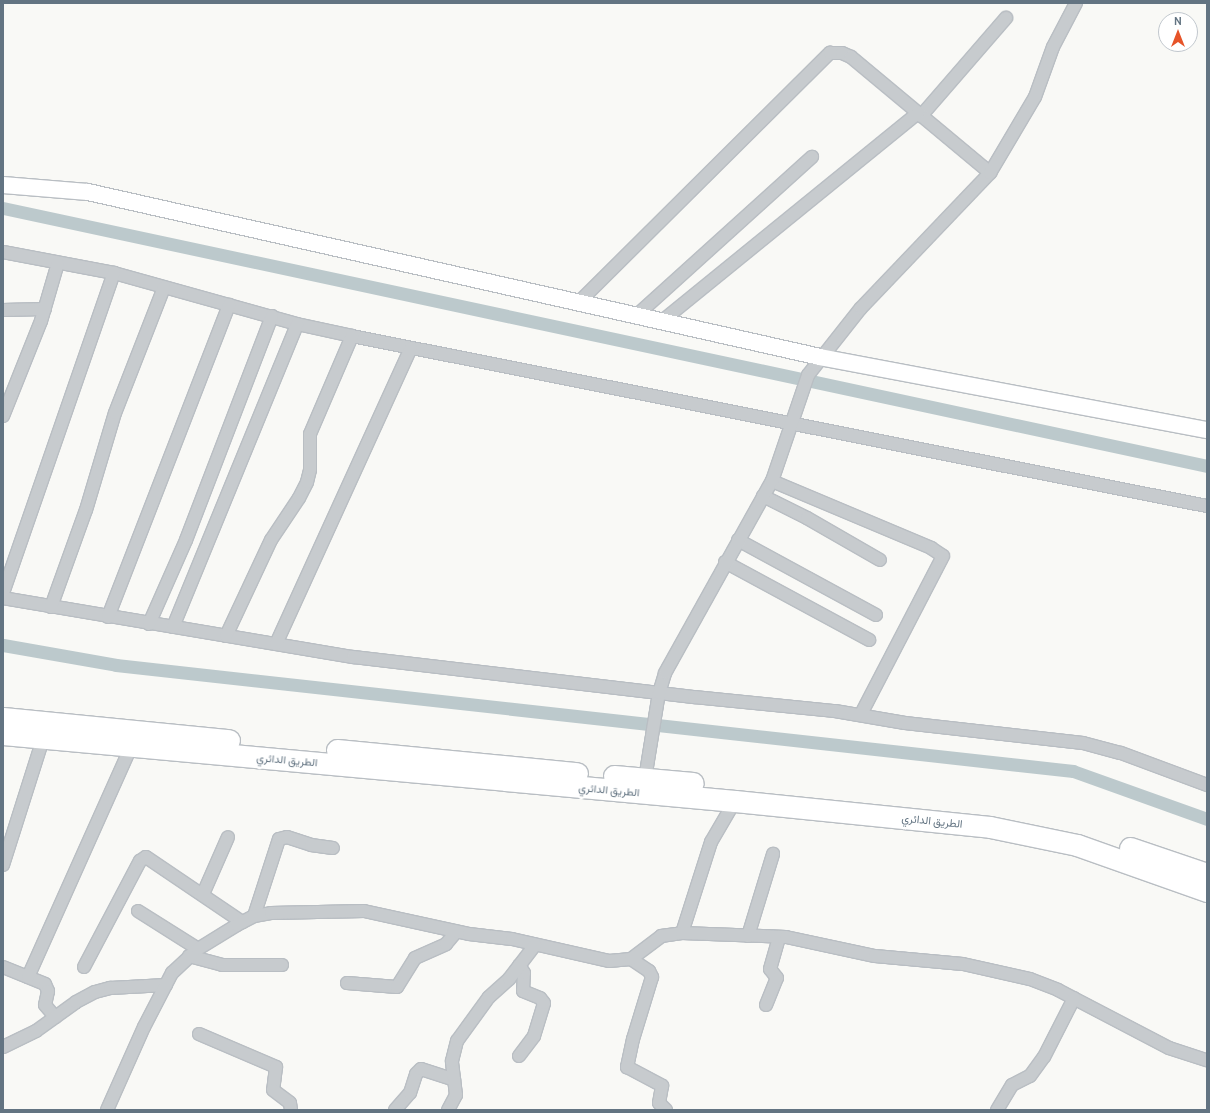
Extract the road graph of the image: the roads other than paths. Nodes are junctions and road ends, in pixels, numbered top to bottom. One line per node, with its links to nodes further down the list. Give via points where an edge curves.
1 (1076, 3): 5 (street, via 1053,47 1035,97)
2 (1006, 18): 3 (street)
3 (920, 114): 5 (street); 11 (street, via 851,57 830,53); 17 (street)
4 (812, 157): 15 (street)
5 (990, 173): 21 (street, via 861,308)
6 (3, 185): 11 (street, via 94,193)
7 (3, 252): 8 (street)
8 (58, 262): 9 (street); 13 (street)
9 (114, 273): 10 (street); 31 (street)
10 (164, 286): 12 (street); 33 (street, via 115,413 86,510)
11 (580, 302): 15 (street)
12 (229, 305): 16 (street); 35 (street)
13 (45, 309): 14 (street); 22 (street)
14 (4, 314)
15 (637, 315): 17 (street)
16 (272, 316): 18 (street); 36 (street, via 189,532)
17 (662, 321): 21 (street)
18 (297, 324): 19 (street); 37 (street)
19 (352, 336): 20 (street); 38 (street, via 310,434 310,470 307,482 271,540)
20 (412, 348): 23 (street); 40 (street)
21 (820, 358): 23 (street, via 808,375); 24 (street)
22 (3, 416)
23 (791, 425): 25 (street); 27 (street)
24 (1207, 430)
25 (772, 481): 26 (street); 42 (street, via 931,548 943,556)
26 (764, 496): 28 (street); 29 (street)
27 (1207, 506)
28 (738, 540): 30 (street); 34 (street)
29 (880, 560)
30 (725, 562): 39 (street); 41 (street, via 665,673)
31 (3, 593)
32 (3, 598): 33 (street)
33 (51, 607): 35 (street)
34 (876, 615)
35 (108, 617): 36 (street)
36 (149, 624): 37 (street)
37 (173, 627): 38 (street)
38 (226, 636): 40 (street)
39 (869, 640)
40 (276, 644): 41 (street, via 353,656)
41 (659, 693): 42 (street); 47 (street)
42 (861, 714): 48 (street, via 905,723 1098,746)
43 (3, 718): 47 (highway, الطريق الدائري)
44 (3, 734): 45 (highway, الطريق الدائري)
45 (43, 739): 46 (highway, الطريق الدائري); 53 (street)
46 (131, 747): 49 (highway, الطريق الدائري); 71 (street)
47 (645, 779): 54 (highway, الطريق الدائري, via 1042,823 1080,831)
48 (1207, 785)
49 (735, 801): 55 (highway, الطريق الدائري, via 990,827 1034,835 1077,845); 61 (street, via 711,842)
50 (228, 837): 56 (street)
51 (334, 848): 58 (street, via 311,845 287,837 279,839)
52 (772, 854): 62 (street)
53 (3, 865)
54 (1207, 874)
55 (1207, 891)
56 (203, 894): 59 (street); 70 (street, via 151,858 143,858)
57 (138, 911): 65 (street)
58 (254, 916): 59 (street); 60 (street, via 364,911)
59 (242, 922): 65 (street)
60 (456, 932): 64 (street); 72 (street, via 446,944 415,958 397,987)
61 (682, 933): 62 (street); 66 (street, via 661,936)
62 (748, 936): 63 (street)
63 (779, 937): 74 (street, via 875,956 943,961 990,969 1030,979); 75 (street, via 770,969 777,978)
64 (535, 945): 66 (street, via 604,960); 68 (street)
65 (194, 953): 67 (street, via 222,965); 73 (street, via 172,973)
66 (631, 959): 86 (street, via 649,971 652,977 627,1067 662,1086 659,1103)
67 (282, 965)
68 (519, 965): 79 (street, via 524,973 523,991 540,998 544,1003 534,1036); 81 (street, via 489,997 457,1041 452,1062)
69 (3, 967): 71 (street)
70 (84, 967)
71 (28, 977): 76 (street, via 47,987 44,1001)
72 (347, 983)
73 (166, 985): 76 (street, via 104,989 85,996); 82 (street)
74 (1074, 998): 80 (street, via 1169,1048); 87 (street, via 1044,1057 1030,1076 1012,1085)
75 (766, 1005)
76 (55, 1017): 78 (street, via 27,1037)
77 (199, 1034): 83 (street, via 276,1067 273,1090 290,1103)
78 (3, 1047)
79 (519, 1056)
80 (1207, 1060)
81 (454, 1080): 84 (street, via 421,1069 410,1093); 85 (street, via 456,1095)
82 (107, 1110)
83 (291, 1110)
84 (395, 1110)
85 (448, 1110)
86 (666, 1110)
87 (997, 1110)

